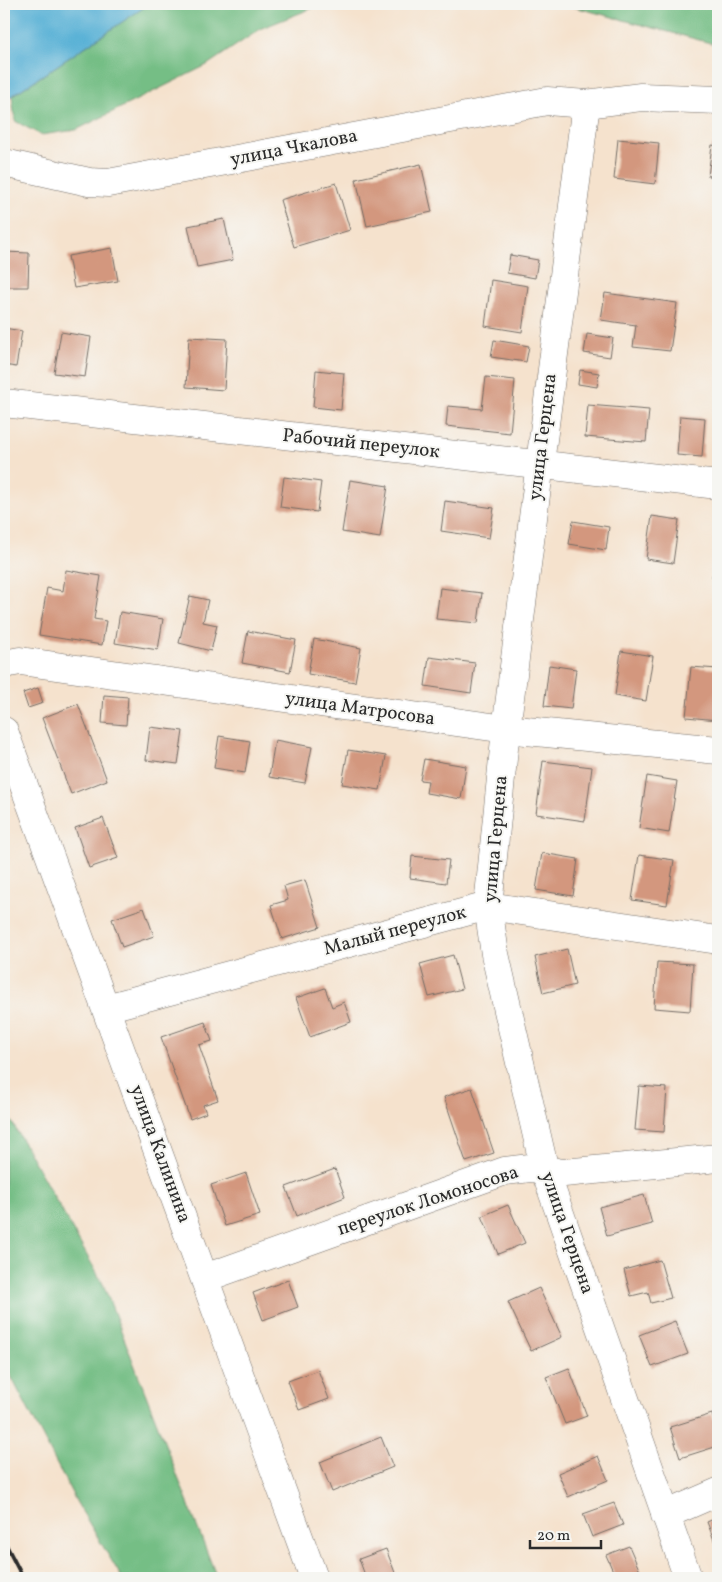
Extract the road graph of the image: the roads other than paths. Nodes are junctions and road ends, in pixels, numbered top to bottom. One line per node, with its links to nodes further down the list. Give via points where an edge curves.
1 (718, 100): 2 (street, улица Чкалова, via 641,97)
2 (586, 104): 3 (street, улица Чкалова, via 547,101 108,183); 5 (street, улица Герцена)
3 (4, 163)
4 (4, 403): 5 (street, Рабочий переулок)
5 (540, 464): 6 (street, Рабочий переулок); 8 (street, улица Герцена)
6 (718, 486)
7 (4, 664): 8 (street, улица Матросова, via 20,661)
8 (506, 729): 10 (street, улица Матросова); 11 (street, улица Герцена)
9 (4, 731): 13 (street, улица Калинина)
10 (718, 750)
11 (488, 906): 12 (street, Малый переулок); 13 (street, Малый переулок); 15 (street, улица Герцена, via 495,954)
12 (718, 940)
13 (106, 1008): 16 (street, улица Калинина)
14 (718, 1158): 15 (street, переулок Ломоносова, via 564,1173)
15 (545, 1172): 16 (street, переулок Ломоносова, via 530,1168 505,1172); 18 (street, улица Герцена)
16 (205, 1278): 19 (street, улица Калинина)
17 (718, 1492): 18 (street)
18 (665, 1515): 20 (street, улица Герцена)
19 (314, 1578)
20 (688, 1578)

